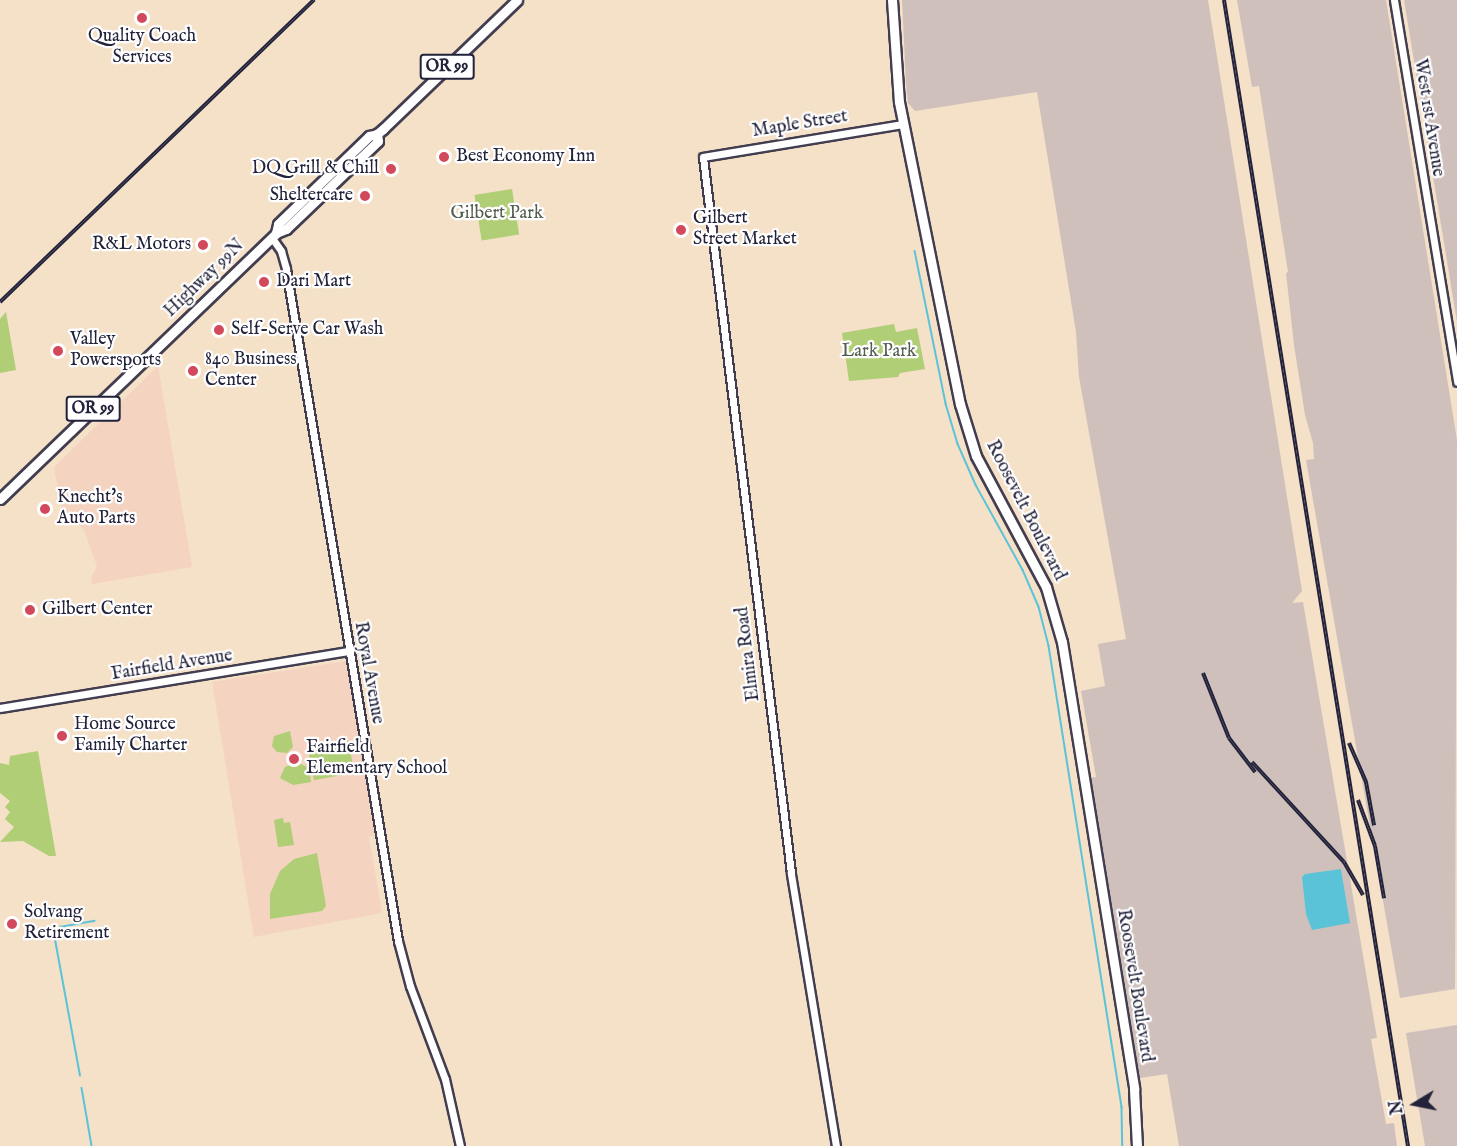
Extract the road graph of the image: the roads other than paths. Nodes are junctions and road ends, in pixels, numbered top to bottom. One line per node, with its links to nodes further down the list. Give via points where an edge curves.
1 (517, 0): 6 (main road, Highway 99N / OR 99, via 377,134 378,141 286,229)
2 (892, 0): 4 (main road, Roosevelt Boulevard)
3 (1394, 0): 7 (street, West 1st Avenue)
4 (902, 124): 5 (street, Maple Street); 13 (main road, Roosevelt Boulevard, via 967,430 987,477 1046,587 1062,642 1134,1089)
5 (703, 156): 12 (street, Elmira Road, via 791,873)
6 (274, 235): 8 (main road, Highway 99N / OR 99); 9 (street, Royal Avenue, via 286,269)
7 (1457, 382)
8 (0, 499)
9 (349, 651): 10 (street, Fairfield Avenue); 11 (street, Royal Avenue, via 398,941 410,986 445,1079)
10 (0, 708)
11 (460, 1146)
12 (836, 1146)
13 (1137, 1146)

